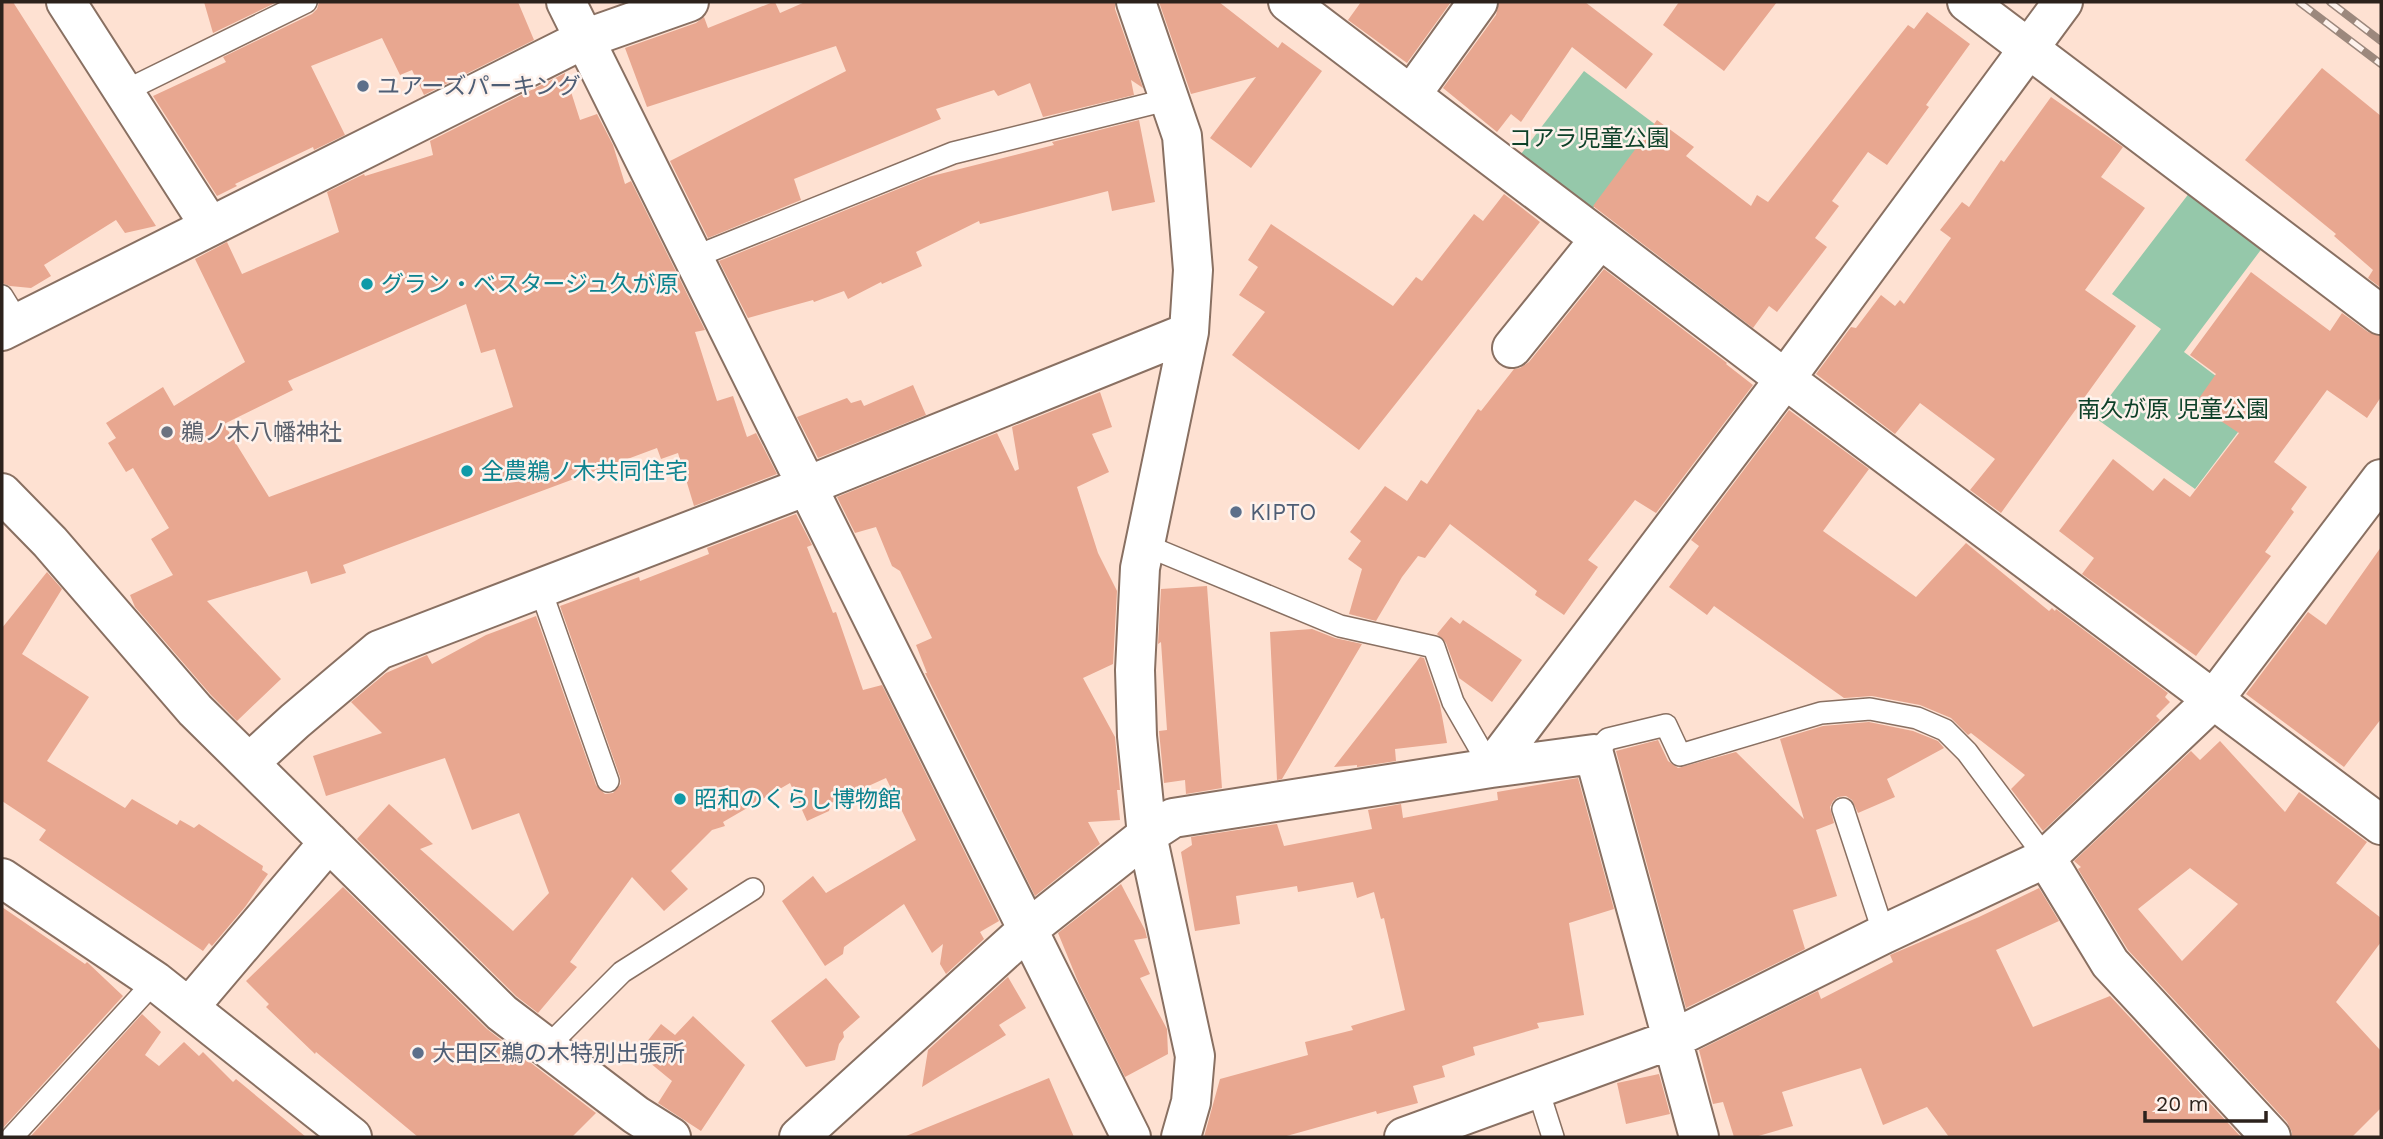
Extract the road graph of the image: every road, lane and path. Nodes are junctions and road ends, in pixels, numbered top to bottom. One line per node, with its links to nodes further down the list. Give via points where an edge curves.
1 (66, 2): 12 (street)
2 (306, 2): 12 (lane)
3 (566, 2): 10 (street)
4 (689, 2): 10 (street)
5 (1136, 2): 14 (street)
6 (1288, 2): 13 (street)
7 (1478, 2): 13 (street)
8 (1967, 2): 11 (street)
9 (2063, 2): 11 (street)
10 (584, 39): 15 (street); 17 (street)
11 (2028, 48): 18 (street); 22 (street)
12 (123, 92): 15 (street)
13 (1411, 95): 16 (street)
14 (1170, 99): 17 (lane, via 953,153); 20 (street, via 1182,136 1193,270)
15 (210, 226): 19 (street)
16 (1600, 239): 21 (street); 22 (street)
17 (692, 258): 24 (street)
18 (2381, 315)
19 (7, 316)
20 (1189, 332): 24 (street); 26 (street)
21 (1511, 348)
22 (1785, 379): 28 (street); 31 (street)
23 (2381, 479): 28 (street)
24 (807, 486): 27 (street); 40 (street)
25 (2, 493): 30 (street, via 195,710)
26 (1145, 545): 31 (lane, via 1340,626 1434,647 1453,702); 35 (street, via 1135,670)
27 (540, 588): 30 (street, via 379,650); 32 (lane)
28 (2214, 699): 34 (street); 37 (street)
29 (1594, 754): 31 (street); 37 (lane, via 1608,739 1666,725 1680,755 1821,713 1870,709 1917,718 1945,730 1967,752); 44 (street)
30 (249, 763): 36 (street)
31 (1491, 768): 35 (street, via 1172,818)
32 (608, 781)
33 (1843, 809): 41 (lane)
34 (2381, 825)
35 (1147, 835): 40 (street); 52 (street, via 1195,1056 1191,1102)
36 (329, 842): 43 (street); 45 (street, via 502,1013)
37 (2046, 859): 41 (street); 56 (street, via 2110,963)
38 (2, 878): 42 (street)
39 (753, 889): 45 (lane, via 622,972)
40 (1027, 930): 50 (street); 51 (street)
41 (1884, 934): 44 (street)
42 (155, 981): 43 (street); 48 (lane)
43 (190, 1006): 47 (street)
44 (1673, 1038): 46 (street); 55 (street)
45 (547, 1047): 49 (street)
46 (1538, 1090): 53 (street); 54 (lane)
47 (347, 1136)
48 (12, 1137)
49 (671, 1137)
50 (799, 1137)
51 (1131, 1137)
52 (1181, 1137)
53 (1404, 1137)
54 (1553, 1137)
55 (1699, 1137)
56 (2271, 1137)

